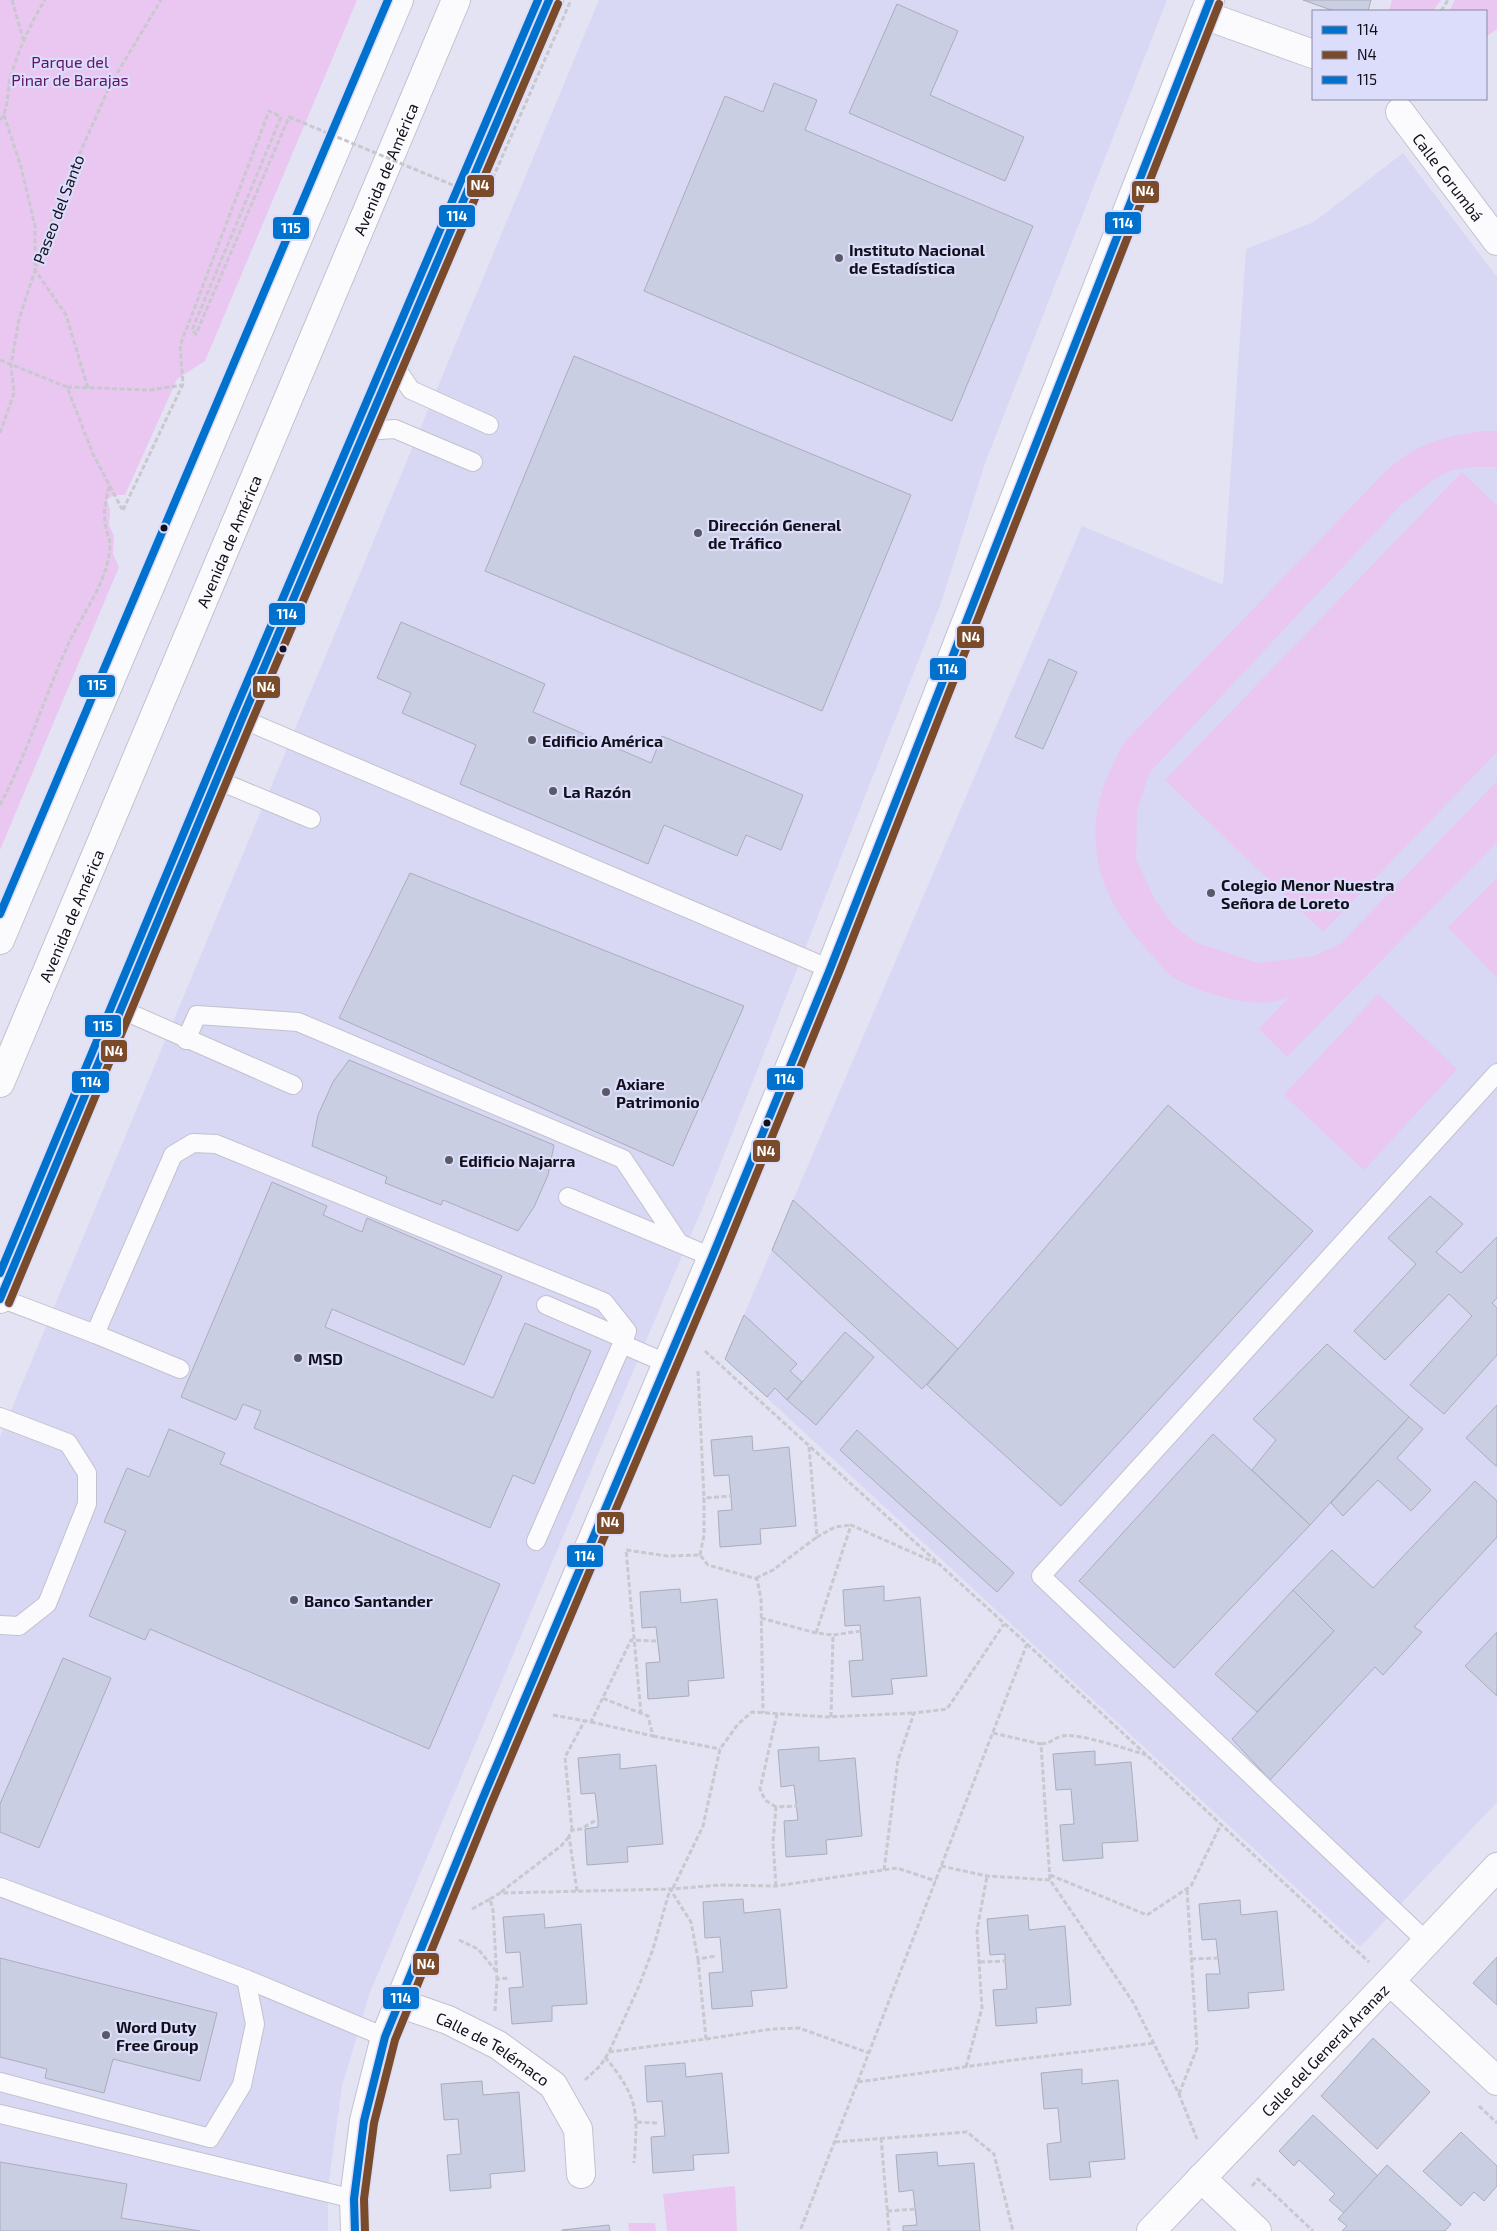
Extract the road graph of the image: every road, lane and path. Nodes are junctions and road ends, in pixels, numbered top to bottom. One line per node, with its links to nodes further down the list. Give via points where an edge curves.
1 (12, 0): 9 (path)
2 (45, 0): 9 (path)
3 (161, 0): 15 (path, Paseo del Santo, via 110,85 55,210)
4 (399, 0): 31 (main road)
5 (456, 0): 36 (main road, Avenida de América)
6 (549, 0): 18 (main road)
7 (571, 0): 19 (path, bridge, via 484,198 289,117 196,334 192,330 281,117 269,111 180,346)
8 (1207, 8): 10 (main road); 32 (main road)
9 (24, 43): 12 (path, via 10,78)
10 (1312, 54)
11 (1400, 112): 14 (main road, Calle Corumbá)
12 (4, 115): 13 (path); 15 (path, via 22,167 35,226)
13 (0, 120)
14 (1497, 241)
15 (34, 270): 17 (path, Paseo del Santo, via 19,319); 21 (path, via 66,315)
16 (0, 360): 17 (path)
17 (11, 365): 20 (path); 24 (path, Paseo del Santo, via 14,393)
18 (394, 365): 22 (lane, via 411,390); 23 (main road)
19 (183, 384): 21 (path, via 150,390); 26 (path, via 123,510)
20 (67, 387): 21 (path); 26 (path)
21 (88, 388)
22 (489, 425)
23 (365, 431): 25 (lane, via 395,429); 27 (main road)
24 (0, 433)
25 (473, 462)
26 (109, 484): 29 (path, via 105,506 105,523 110,537 109,557 100,582 68,644)
27 (242, 719): 28 (main road); 32 (lane)
28 (217, 780): 30 (lane); 33 (main road)
29 (0, 805)
30 (311, 819)
31 (0, 940)
32 (830, 969): 40 (main road)
33 (120, 1009): 34 (lane); 41 (main road)
34 (186, 1040): 37 (lane); 39 (lane, via 197,1015 298,1022 623,1159)
35 (1497, 1074): 104 (lane, via 1041,1576)
36 (0, 1083)
37 (293, 1086)
38 (568, 1197): 39 (lane)
39 (679, 1243): 40 (lane)
40 (712, 1257): 46 (main road)
41 (0, 1298): 43 (lane)
42 (546, 1305): 44 (lane)
43 (95, 1334): 44 (lane, via 173,1155 193,1143 216,1144 604,1302 627,1331); 48 (lane)
44 (624, 1342): 46 (lane); 55 (lane)
45 (701, 1357): 50 (path, via 702,1349)
46 (666, 1363): 116 (main road)
47 (699, 1366): 52 (path)
48 (180, 1369)
49 (0, 1416): 61 (lane, via 68,1443 87,1473 87,1504 47,1604 19,1626)
50 (809, 1446): 54 (path); 57 (path)
51 (731, 1496): 52 (path)
52 (704, 1498): 56 (path, via 704,1535)
53 (851, 1525): 54 (path, via 835,1527); 57 (path); 63 (path)
54 (818, 1537): 58 (path, via 773,1570)
55 (536, 1541)
56 (700, 1556): 58 (path, via 708,1565); 65 (path, via 666,1556 626,1550)
57 (938, 1564): 60 (path)
58 (755, 1578): 59 (path, via 761,1599)
59 (761, 1618): 63 (path); 69 (path)
60 (1004, 1624): 67 (path); 70 (path, via 947,1709)
61 (0, 1626)
62 (861, 1631): 64 (path)
63 (816, 1633): 64 (path)
64 (833, 1635): 74 (path)
65 (633, 1640): 66 (path); 68 (path); 71 (path)
66 (658, 1641)
67 (1027, 1644): 77 (path); 81 (path)
68 (602, 1698): 71 (path); 76 (path)
69 (763, 1713): 72 (path); 80 (path, via 752,1712)
70 (914, 1713): 74 (path); 90 (path, via 898,1760)
71 (641, 1714): 78 (path, via 648,1716)
72 (777, 1714): 74 (path); 83 (path, via 760,1790 765,1800)
73 (553, 1715): 75 (path)
74 (831, 1717)
75 (585, 1720): 76 (path); 86 (path, via 565,1757)
76 (591, 1722): 78 (path)
77 (993, 1733): 79 (path); 88 (path)
78 (653, 1736): 80 (path)
79 (1041, 1744): 81 (path, via 1051,1744 1063,1736 1091,1739); 91 (path)
80 (720, 1748): 97 (path, via 703,1826)
81 (1147, 1756): 85 (path)
82 (797, 1806): 83 (path)
83 (776, 1807): 95 (path, via 773,1842)
84 (598, 1819): 86 (path, via 581,1829)
85 (1221, 1824): 98 (path); 115 (path)
86 (572, 1830): 87 (path)
87 (569, 1836): 99 (path); 100 (path, via 561,1846)
88 (941, 1866): 92 (path); 94 (path)
89 (1497, 1867): 104 (main road, Calle del General Aranaz)
90 (884, 1870): 94 (path, via 897,1868); 95 (path)
91 (1050, 1875): 93 (path); 98 (path, via 1147,1915)
92 (987, 1876): 93 (path); 110 (path, via 977,1930)
93 (1050, 1880): 120 (path, via 1133,2002)
94 (936, 1881): 122 (path)
95 (776, 1886): 97 (path, via 720,1885)
96 (0, 1887): 114 (lane)
97 (671, 1889): 99 (path); 107 (path, via 691,1922); 121 (path, via 639,1986)
98 (1187, 1889): 108 (path)
99 (577, 1891): 100 (path)
100 (500, 1893): 101 (path)
101 (490, 1899): 102 (path); 111 (path)
102 (472, 1909)
103 (459, 1940): 111 (path, via 478,1949)
104 (1427, 1942): 115 (main road, Calle del General Aranaz)
105 (716, 1956): 107 (path)
106 (1218, 1958): 108 (path)
107 (698, 1959): 118 (path)
108 (1191, 1959): 128 (path, via 1197,2048)
109 (1005, 1961): 110 (path)
110 (980, 1962): 124 (path, via 982,2008)
111 (497, 1972): 112 (path)
112 (497, 1978): 113 (path); 119 (path)
113 (510, 1978)
114 (246, 1979): 117 (lane); 126 (lane, via 255,2024 242,2085 210,2138)
115 (1390, 1981): 125 (main road); 140 (main road, Calle del General Aranaz)
116 (399, 2003): 117 (main road); 119 (main road, Calle de Telémaco, via 448,2020)
117 (385, 2037): 142 (main road, via 364,2121)
118 (706, 2039): 121 (path); 122 (path, via 799,2028)
119 (493, 2042): 129 (main road, Calle de Telémaco, via 553,2085)
120 (1154, 2043): 124 (path); 128 (path)
121 (609, 2052): 123 (path)
122 (869, 2053): 127 (path)
123 (606, 2057): 129 (path); 132 (path, via 625,2080)
124 (966, 2067): 127 (path)
125 (1497, 2081)
126 (0, 2082)
127 (858, 2082): 136 (path)
128 (1179, 2094): 137 (path)
129 (563, 2101): 139 (main road, Calle de Telémaco, via 578,2129)
130 (1478, 2105): 134 (path)
131 (0, 2114): 142 (lane)
132 (637, 2122): 133 (path); 138 (path)
133 (657, 2123)
134 (1497, 2123)
135 (881, 2138): 136 (path); 144 (path); 148 (path, via 967,2132 994,2154)
136 (834, 2142): 146 (path)
137 (1199, 2145)
138 (634, 2164)
139 (581, 2174)
140 (1201, 2178): 149 (main road, Calle del General Aranaz); 150 (main road)
141 (1245, 2184): 151 (path, via 1249,2188 1258,2179)
142 (354, 2199): 145 (main road)
143 (915, 2209): 144 (path)
144 (887, 2211): 147 (path)
145 (355, 2231)
146 (800, 2231)
147 (889, 2231)
148 (1013, 2231)
149 (1151, 2231)
150 (1257, 2231)
151 (1313, 2231)

